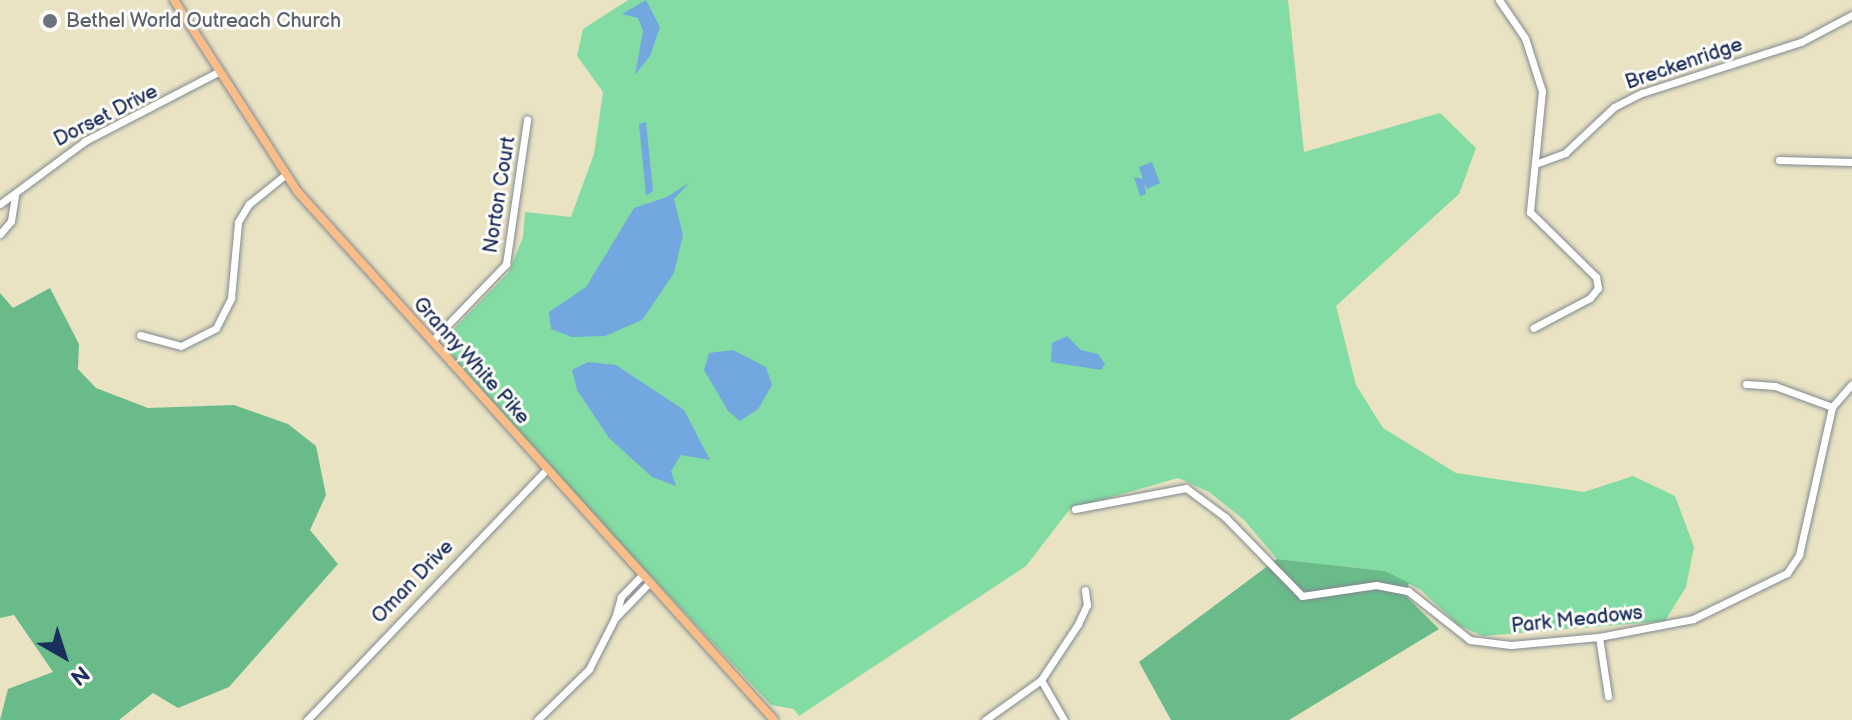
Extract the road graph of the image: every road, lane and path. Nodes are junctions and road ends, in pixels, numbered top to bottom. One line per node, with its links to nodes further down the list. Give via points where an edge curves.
1 (174, 0): 4 (main road, Granny White Pike)
2 (1499, 0): 8 (street, via 1525,38 1542,91)
3 (1852, 15): 8 (street, Breckenridge, via 1801,42 1642,93 1614,107 1565,153)
4 (218, 72): 9 (main road, Granny White Pike); 10 (street, Dorset Drive, via 85,141)
5 (527, 120): 15 (street, Norton Court, via 506,264)
6 (1779, 160): 7 (street)
7 (1852, 162)
8 (1538, 163): 13 (street, via 1528,190 1530,212 1596,277 1598,288 1590,298)
9 (285, 175): 14 (street, via 249,204 238,222 231,298 221,323 200,340 181,346); 15 (main road, Granny White Pike)
10 (15, 195): 11 (street, Dorset Drive); 12 (street, via 11,221)
11 (0, 204)
12 (0, 234)
13 (1533, 328)
14 (140, 335)
15 (432, 341): 19 (main road, Granny White Pike)
16 (1746, 384): 18 (street, via 1775,386)
17 (1852, 384): 18 (street, Park Meadows)
18 (1832, 407): 25 (street, Park Meadows, via 1799,555 1787,573 1693,619)
19 (547, 469): 21 (main road, Granny White Pike); 28 (street, Oman Drive)
20 (1075, 509): 25 (street, Park Meadows, via 1186,488 1225,517 1302,596 1376,585 1408,591 1470,640 1511,645)
21 (643, 574): 22 (main road, Granny White Pike); 24 (street, via 621,597)
22 (650, 582): 24 (street); 30 (main road, Granny White Pike)
23 (1085, 590): 26 (street, via 1087,605 1078,624)
24 (615, 618): 29 (street, via 593,665)
25 (1599, 637): 27 (street)
26 (1041, 680): 31 (street); 32 (street)
27 (1608, 696)
28 (307, 720)
29 (537, 720)
30 (774, 720)
31 (985, 720)
32 (1064, 720)

